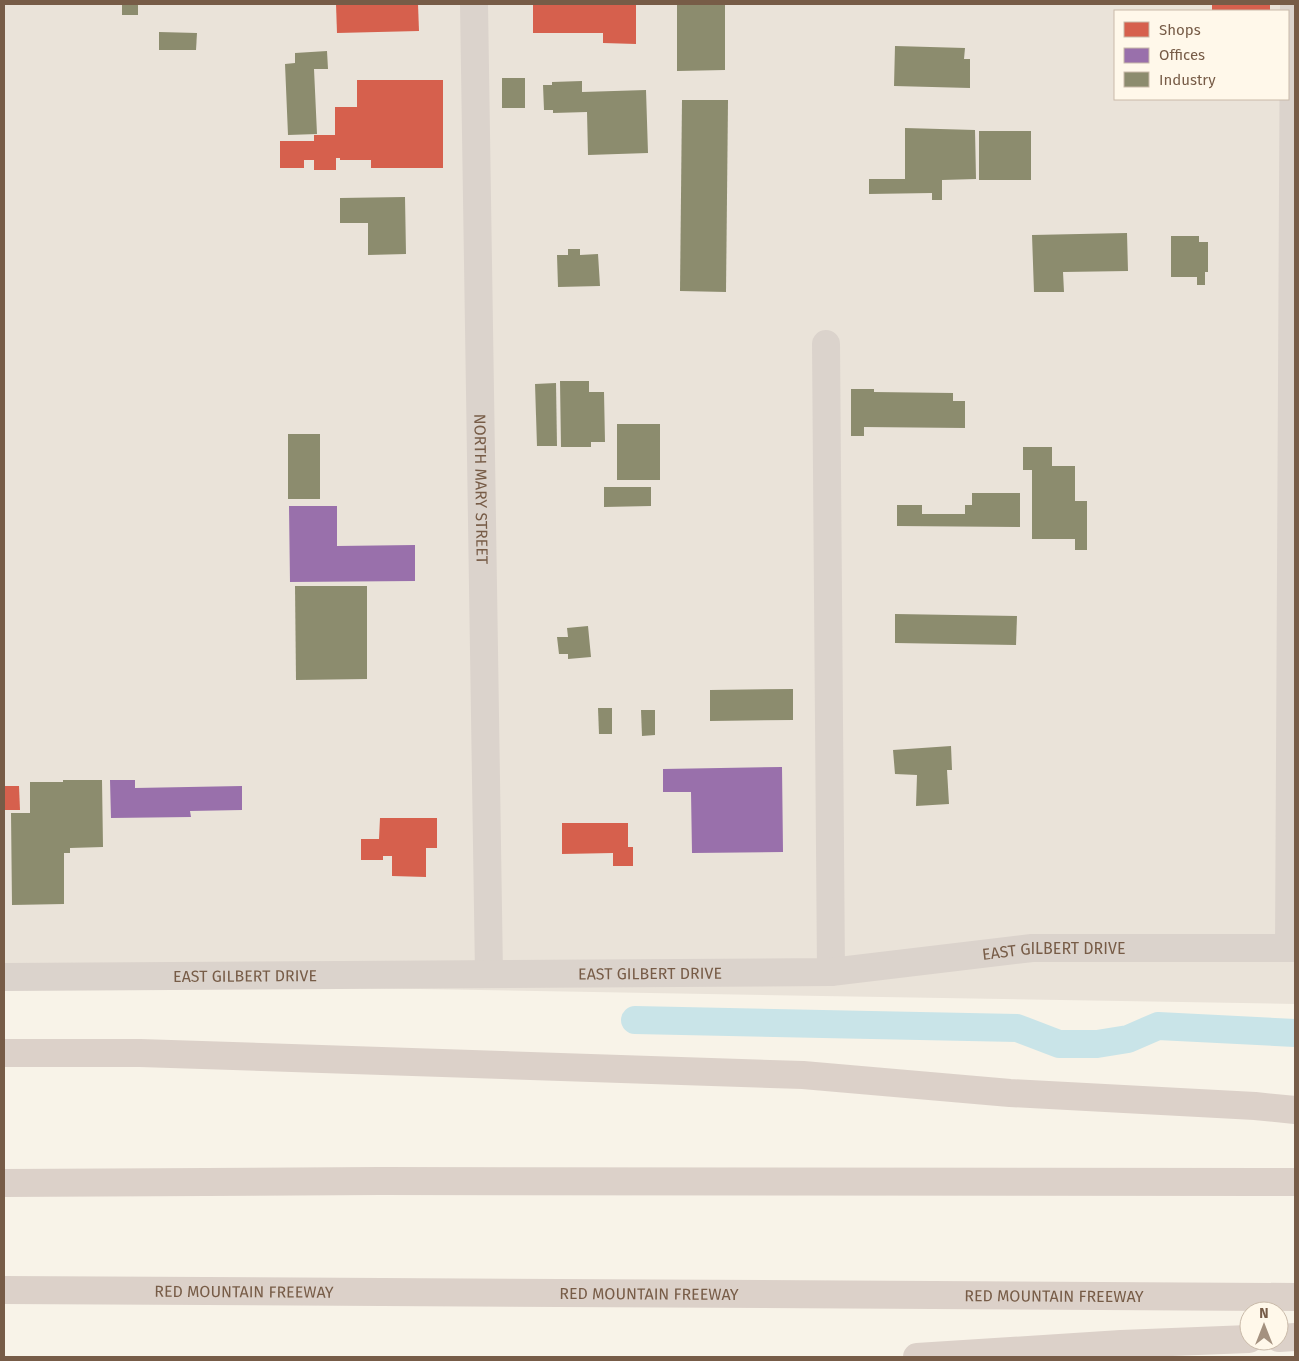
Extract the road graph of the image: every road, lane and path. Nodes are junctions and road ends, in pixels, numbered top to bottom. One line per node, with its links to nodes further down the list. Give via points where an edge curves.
1 (474, 4): 6 (street, NORTH MARY STREET)
2 (1294, 4): 4 (street)
3 (826, 344): 5 (street)
4 (1292, 948): 5 (street, EAST GILBERT DRIVE, via 1032,948)
5 (831, 972): 6 (street, EAST GILBERT DRIVE)
6 (489, 974): 7 (street, EAST GILBERT DRIVE)
7 (4, 977)
8 (4, 1053): 9 (highway, via 140,1053 803,1075 1010,1093)
9 (1295, 1110)
10 (1295, 1182): 11 (highway)
11 (4, 1183)
12 (4, 1290): 13 (highway, RED MOUNTAIN FREEWAY)
13 (1295, 1297)
14 (1239, 1339): 15 (highway)
15 (917, 1357)

